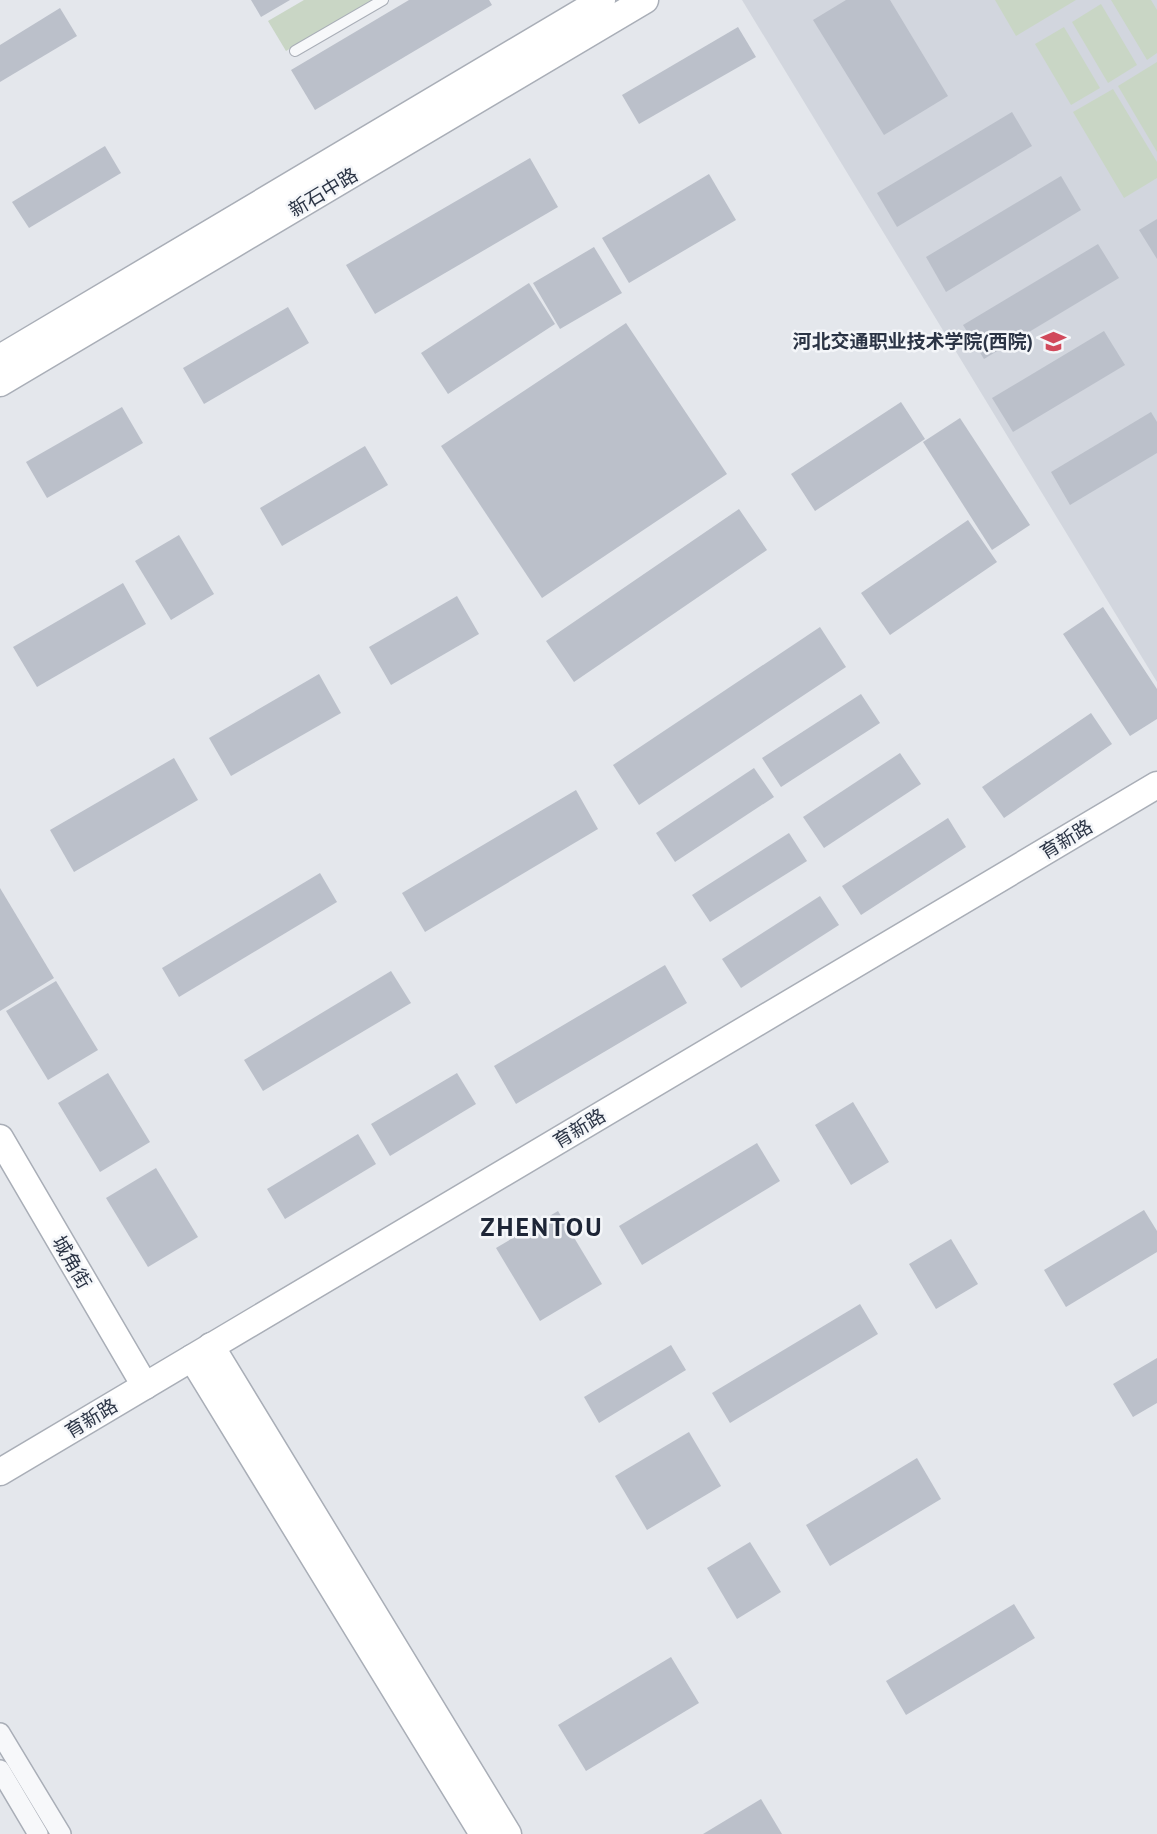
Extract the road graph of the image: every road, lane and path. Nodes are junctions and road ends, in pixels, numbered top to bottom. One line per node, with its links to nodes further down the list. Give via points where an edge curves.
1 (383, 0): 4 (lane)
2 (603, 0): 5 (street, 新石中路)
3 (645, 0): 6 (street, 新石中路)
4 (295, 51)
5 (0, 358)
6 (0, 383)
7 (1157, 785): 9 (street, 育新路)
8 (0, 1138): 10 (street, 城角街)
9 (202, 1352): 10 (street, 育新路); 16 (street); 17 (street)
10 (145, 1386): 11 (street, 育新路)
11 (0, 1472)
12 (0, 1733): 15 (street)
13 (0, 1770): 14 (street)
14 (38, 1834)
15 (61, 1834)
16 (483, 1834)
17 (508, 1834)

